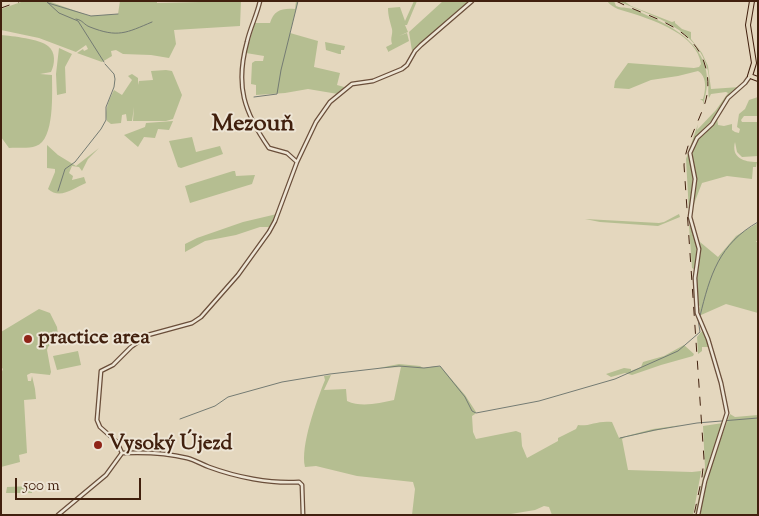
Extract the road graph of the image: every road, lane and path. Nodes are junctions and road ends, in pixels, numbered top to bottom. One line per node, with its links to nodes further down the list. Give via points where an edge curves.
1 (260, 1): 6 (street, via 244,53 241,87 250,115 269,148 287,153)
2 (472, 1): 6 (street, via 421,45 407,65 373,81 352,84 330,102 316,122)
3 (752, 1): 4 (main road, via 748,25 754,63)
4 (750, 76): 5 (main road); 10 (street, via 728,98 716,118 693,144 690,158 695,184 690,213 699,248 695,278 697,313 721,382 727,413 705,481)
5 (758, 79)
6 (297, 162): 7 (street, via 276,221 229,286 195,322 151,334 138,341 111,367 102,370 97,420 117,442)
7 (122, 453): 8 (street, via 106,475); 9 (street, via 183,457 210,468 247,476 299,482)
8 (58, 515)
9 (302, 515)
10 (698, 515)

